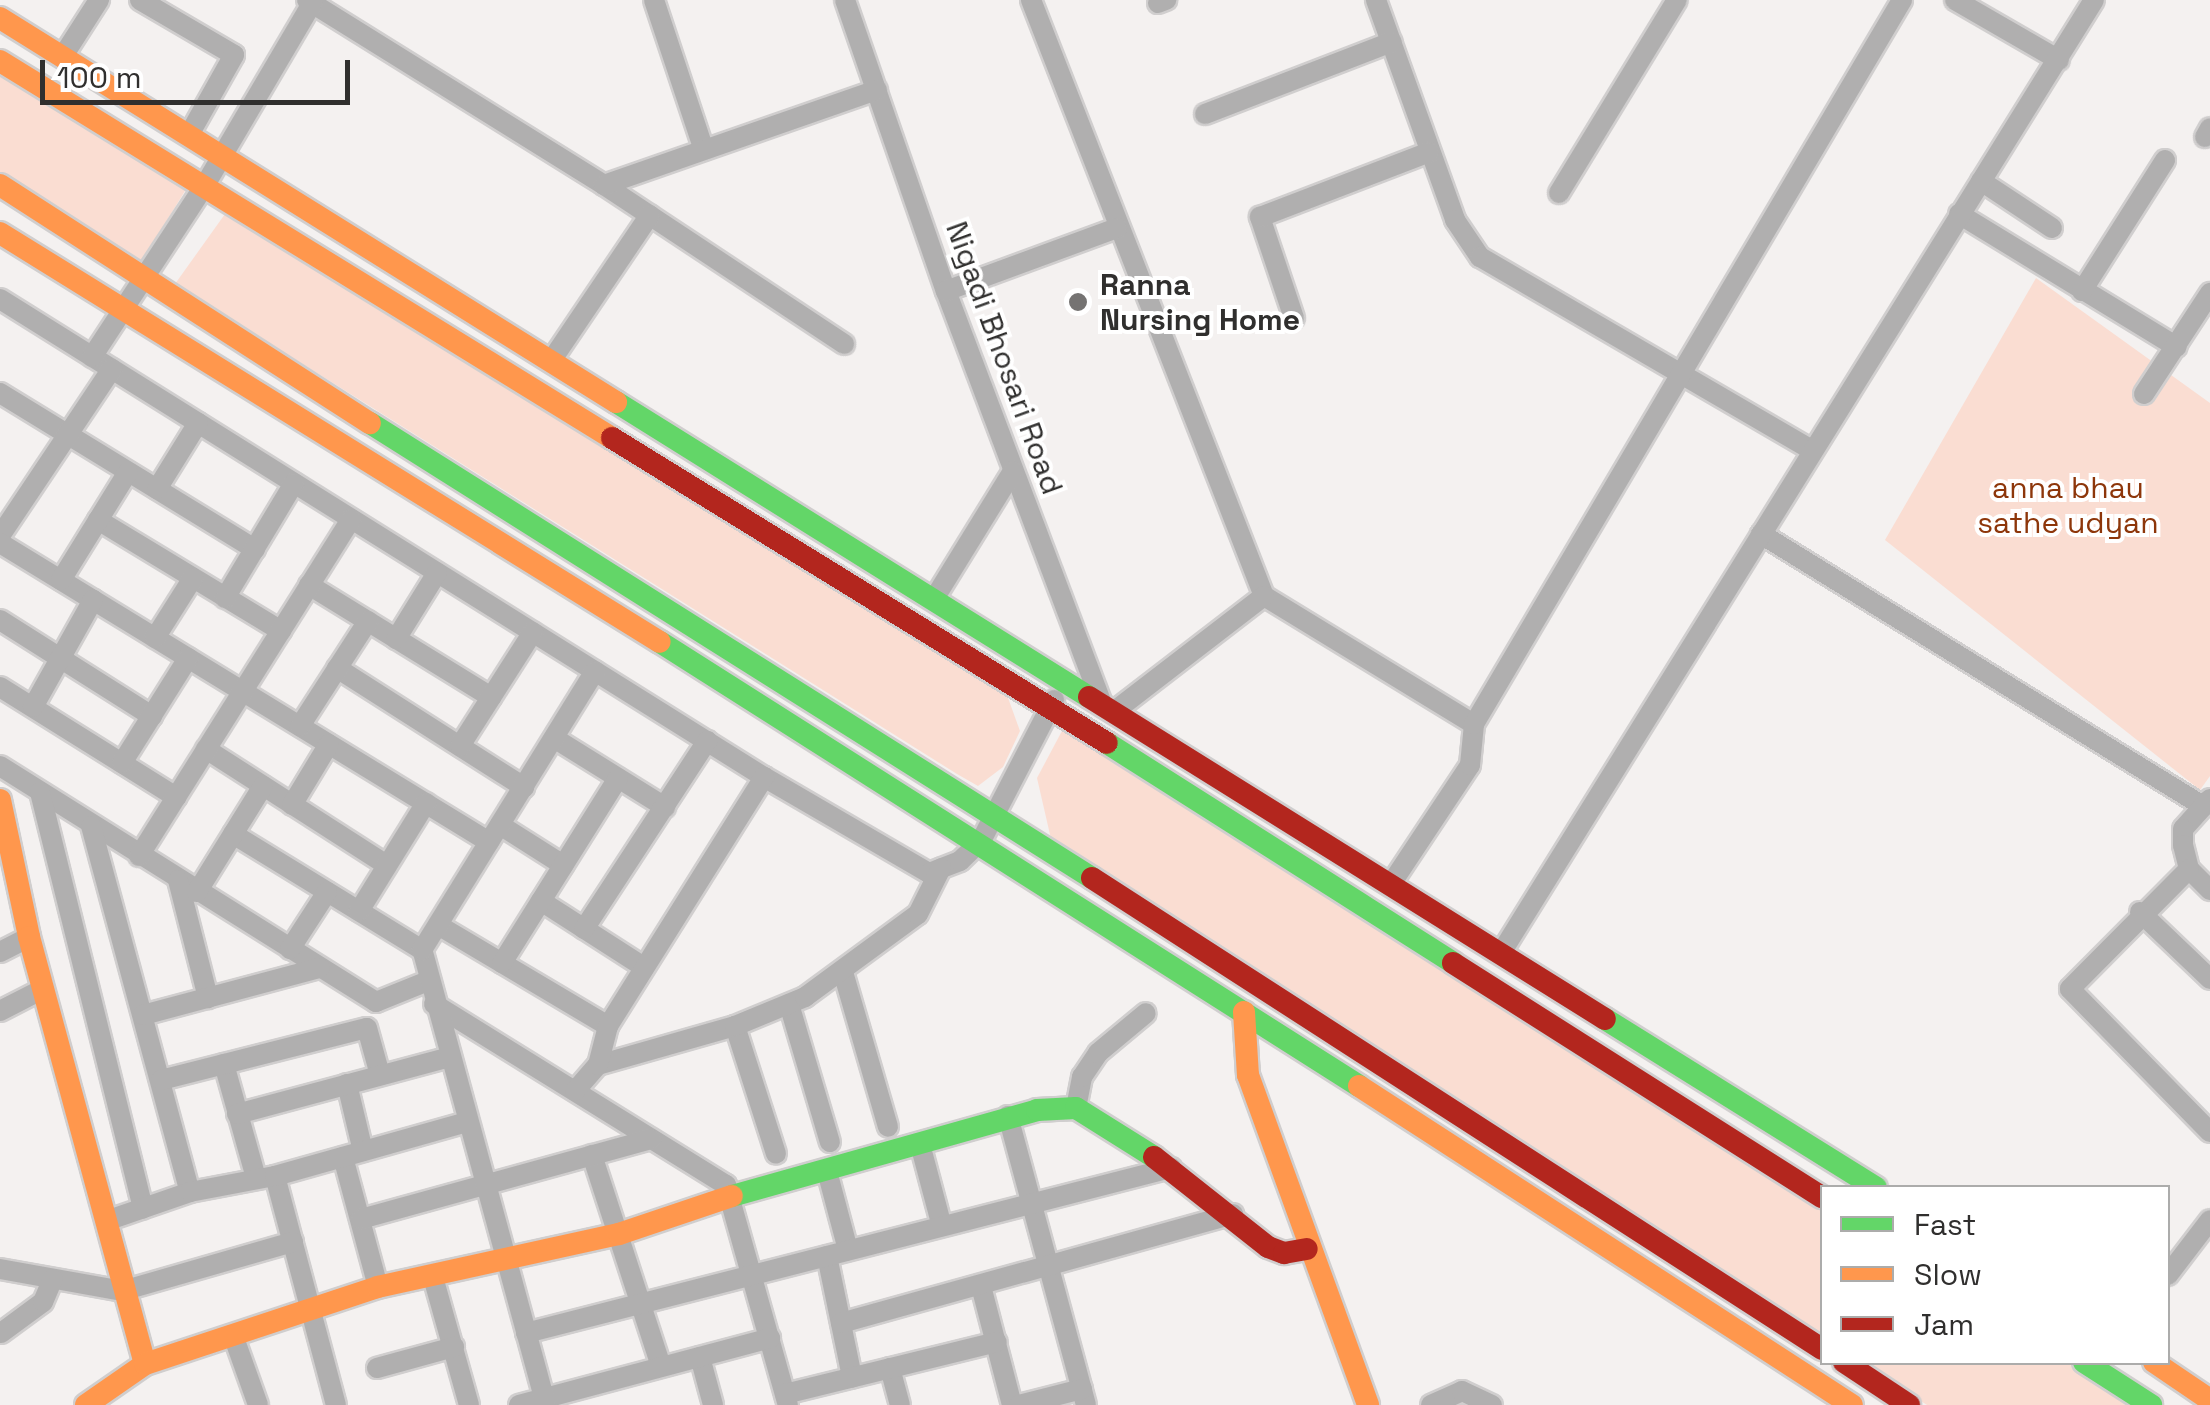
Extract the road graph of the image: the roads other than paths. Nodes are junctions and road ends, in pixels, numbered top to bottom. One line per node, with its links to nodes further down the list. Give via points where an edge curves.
1 (100, 0): 14 (street)
2 (140, 0): 19 (street, via 234,54)
3 (654, 0): 20 (street)
4 (845, 0): 17 (street, Nigadi Bhosari Road)
5 (1031, 0): 31 (street)
6 (1376, 0): 13 (street)
7 (1677, 0): 28 (street)
8 (1902, 0): 46 (street)
9 (1955, 0): 16 (street)
10 (2094, 0): 16 (street)
11 (309, 2): 22 (street); 25 (street)
12 (0, 18): 14 (main road)
13 (1392, 42): 18 (street); 21 (street)
14 (64, 56): 19 (main road)
15 (0, 60): 27 (main road)
16 (2058, 60): 24 (street)
17 (877, 90): 20 (street); 36 (street, Nigadi Bhosari Road)
18 (1206, 114)
19 (189, 135): 22 (main road)
20 (703, 147): 25 (street)
21 (1429, 152): 40 (street, via 1260,218); 46 (street, via 1455,220 1480,257)
22 (223, 156): 27 (street); 44 (main road)
23 (2165, 160): 35 (street)
24 (1980, 182): 29 (street); 32 (street)
25 (604, 184): 30 (street)
26 (0, 185): 34 (main road)
27 (205, 185): 34 (street); 85 (main road)
28 (1559, 194)
29 (1960, 214): 35 (street); 51 (street)
30 (650, 215): 41 (street); 44 (street)
31 (1117, 228): 36 (street); 65 (street)
32 (2052, 228)
33 (0, 233): 39 (main road)
34 (141, 282): 39 (street); 108 (main road)
35 (2082, 290): 42 (street)
36 (946, 291): 52 (street, Nigadi Bhosari Road)
37 (2210, 293): 42 (street)
38 (0, 299): 43 (street)
39 (122, 310): 43 (street); 113 (main road)
40 (1294, 318)
41 (844, 344)
42 (2177, 348): 47 (street)
43 (92, 356): 45 (street)
44 (551, 360): 68 (main road)
45 (112, 369): 49 (street); 50 (street)
46 (1682, 378): 51 (street); 87 (street)
47 (2144, 394)
48 (4, 403): 50 (street)
49 (198, 423): 54 (street); 55 (street)
50 (68, 434): 53 (street); 59 (street)
51 (1812, 450): 58 (street)
52 (1013, 471): 68 (street); 83 (street, Nigadi Bhosari Road)
53 (128, 472): 55 (street); 57 (street)
54 (294, 483): 56 (street); 60 (street)
55 (158, 490): 60 (street)
56 (351, 519): 61 (street); 64 (street)
57 (98, 520): 62 (street); 63 (street)
58 (1761, 534): 104 (street); 133 (street)
59 (0, 540): 63 (street)
60 (254, 549): 66 (street)
61 (437, 573): 72 (street); 74 (street)
62 (193, 578): 66 (street); 73 (street)
63 (61, 580): 67 (street)
64 (309, 586): 70 (street); 71 (street)
65 (1264, 596): 83 (street); 87 (street)
66 (226, 598): 71 (street)
67 (93, 600): 73 (street); 75 (street)
68 (934, 600): 79 (main road)
69 (0, 620): 75 (street)
70 (368, 621): 74 (street); 77 (street)
71 (280, 631): 81 (street)
72 (533, 632): 78 (street); 82 (street)
73 (155, 638): 76 (street)
74 (396, 638): 82 (street)
75 (60, 658): 84 (street); 86 (street)
76 (188, 658): 81 (street); 86 (street)
77 (337, 668): 88 (street); 93 (street)
78 (595, 671): 90 (street); 91 (street)
79 (1065, 679): 83 (main road); 85 (street)
80 (0, 687): 84 (street)
81 (243, 691): 88 (street); 94 (street)
82 (491, 698): 93 (street)
83 (1110, 706): 89 (street); 120 (main road)
84 (32, 707): 95 (street)
85 (1050, 708): 89 (main road); 108 (street)
86 (152, 716): 95 (street)
87 (1474, 724): 120 (street, via 1470,765)
88 (300, 726): 92 (street)
89 (1086, 730): 175 (main road)
90 (554, 738): 98 (street); 100 (street)
91 (707, 741): 97 (street); 107 (street)
92 (330, 744): 105 (street); 106 (street)
93 (460, 746): 100 (street)
94 (206, 750): 99 (street); 102 (street)
95 (122, 763): 102 (street)
96 (0, 766): 101 (street)
97 (764, 777): 117 (street, via 929,872); 135 (street)
98 (618, 778): 107 (street); 116 (street)
99 (263, 786): 106 (street); 111 (street)
100 (524, 786): 110 (street)
101 (40, 792): 109 (street); 178 (street)
102 (176, 797): 114 (street)
103 (0, 800): 112 (main road)
104 (2206, 802): 118 (street, via 2184,829)
105 (426, 804): 110 (street); 115 (street)
106 (292, 805): 115 (street)
107 (664, 806): 128 (street)
108 (996, 816): 113 (street); 207 (main road)
109 (91, 826): 114 (street); 147 (street)
110 (495, 833): 116 (street); 127 (street)
111 (233, 834): 122 (street); 123 (street)
112 (2, 839): 129 (main road)
113 (980, 841): 117 (street); 145 (main road)
114 (139, 856): 119 (street)
115 (388, 865): 125 (street)
116 (564, 865): 124 (street)
117 (941, 868): 137 (street, via 918,914)
118 (2190, 869): 121 (street); 126 (street)
119 (178, 880): 122 (street); 141 (street)
120 (1394, 882): 133 (main road)
121 (2210, 890)
122 (197, 892): 130 (street)
123 (327, 892): 125 (street); 130 (street)
124 (541, 901): 128 (street); 134 (street)
125 (359, 911): 131 (street)
126 (2140, 912): 138 (street); 162 (street, via 2070,989)
127 (438, 925): 131 (street); 134 (street)
128 (584, 929): 135 (street)
129 (29, 938): 132 (street); 140 (main road)
130 (290, 949): 136 (street)
131 (422, 950): 139 (street)
132 (0, 952)
133 (1501, 952): 173 (main road)
134 (502, 963): 148 (street)
135 (644, 967): 148 (street)
136 (320, 968): 139 (street, via 376,1002); 141 (street)
137 (842, 972): 143 (street); 161 (street)
138 (2210, 979)
139 (428, 981): 142 (street)
140 (44, 989): 144 (street); 181 (main road)
141 (208, 998): 147 (street)
142 (434, 1004): 150 (street); 156 (street)
143 (789, 1004): 149 (street); 164 (street)
144 (0, 1011)
145 (1244, 1012): 186 (main road, via 1248,1074); 232 (main road)
146 (1146, 1013): 157 (street, via 1098,1053 1082,1077)
147 (143, 1015): 154 (street)
148 (608, 1026): 152 (street)
149 (735, 1026): 152 (street); 167 (street)
150 (449, 1057): 153 (street); 160 (street)
151 (224, 1064): 153 (street, via 366,1028); 154 (street); 158 (street)
152 (598, 1065): 156 (street)
153 (380, 1076): 155 (street)
154 (161, 1080): 174 (street)
155 (347, 1084): 158 (street); 166 (street)
156 (575, 1091): 163 (street)
157 (1076, 1108): 159 (main road); 169 (main road)
158 (238, 1114): 171 (street)
159 (1008, 1116): 165 (main road); 177 (street)
160 (468, 1122): 166 (street); 172 (street)
161 (888, 1127)
162 (2210, 1132)
163 (652, 1139): 168 (street); 176 (street, via 726,1185)
164 (830, 1142)
165 (920, 1144): 170 (main road); 182 (street)
166 (353, 1154): 171 (street); 180 (street)
167 (776, 1154)
168 (592, 1155): 172 (street); 184 (street)
169 (1171, 1168): 177 (street); 179 (main road)
170 (827, 1170): 176 (main road); 187 (street)
171 (265, 1177): 174 (street); 185 (street)
172 (485, 1185): 180 (street); 188 (street)
173 (1871, 1185)
174 (190, 1192): 178 (street)
175 (1820, 1195)
176 (730, 1196): 184 (main road); 192 (street)
177 (1032, 1202): 182 (street); 189 (street)
178 (143, 1208): 181 (street)
179 (1232, 1214): 186 (main road, via 1268,1247 1284,1253); 189 (street)
180 (361, 1219): 196 (street)
181 (106, 1221): 197 (main road)
182 (941, 1224): 187 (street)
183 (2208, 1225): 191 (street)
184 (619, 1234): 188 (main road); 198 (street)
185 (292, 1242): 197 (street); 199 (street)
186 (1308, 1249): 229 (main road)
187 (837, 1253): 192 (street); 200 (street)
188 (507, 1256): 193 (main road); 202 (street)
189 (1050, 1268): 195 (street); 217 (street)
190 (0, 1269): 194 (street)
191 (2170, 1272)
192 (753, 1274): 198 (street); 204 (street)
193 (434, 1277): 196 (main road); 206 (street)
194 (53, 1279): 197 (street); 201 (street, via 43,1302)
195 (981, 1286): 200 (street); 205 (street)
196 (378, 1288): 199 (main road)
197 (122, 1291): 209 (main road)
198 (643, 1305): 202 (street); 213 (street)
199 (309, 1311): 203 (main road); 223 (street)
200 (841, 1323): 216 (street)
201 (1, 1332)
202 (526, 1333): 220 (street)
203 (233, 1334): 209 (main road); 222 (street)
204 (770, 1338): 208 (street); 218 (street)
205 (997, 1342): 215 (street); 228 (street)
206 (454, 1347): 214 (street); 224 (street)
207 (1820, 1348)
208 (700, 1357): 213 (street); 226 (street)
209 (145, 1364): 221 (main road)
210 (1849, 1365): 233 (main road)
211 (2089, 1365): 234 (main road)
212 (2158, 1365): 219 (main road)
213 (661, 1366): 220 (street)
214 (377, 1368)
215 (890, 1368): 216 (street); 227 (street)
216 (852, 1378): 218 (street)
217 (1084, 1397): 228 (street)
218 (787, 1400)
219 (2210, 1400)
220 (545, 1402): 225 (street)
221 (86, 1405)
222 (258, 1405)
223 (336, 1405)
224 (469, 1405)
225 (519, 1405)
226 (714, 1405)
227 (900, 1405)
228 (1016, 1405)
229 (1368, 1405)
230 (1432, 1405): 231 (street, via 1462,1391)
231 (1492, 1405)
232 (1852, 1405)
233 (1909, 1405)
234 (2151, 1405)

